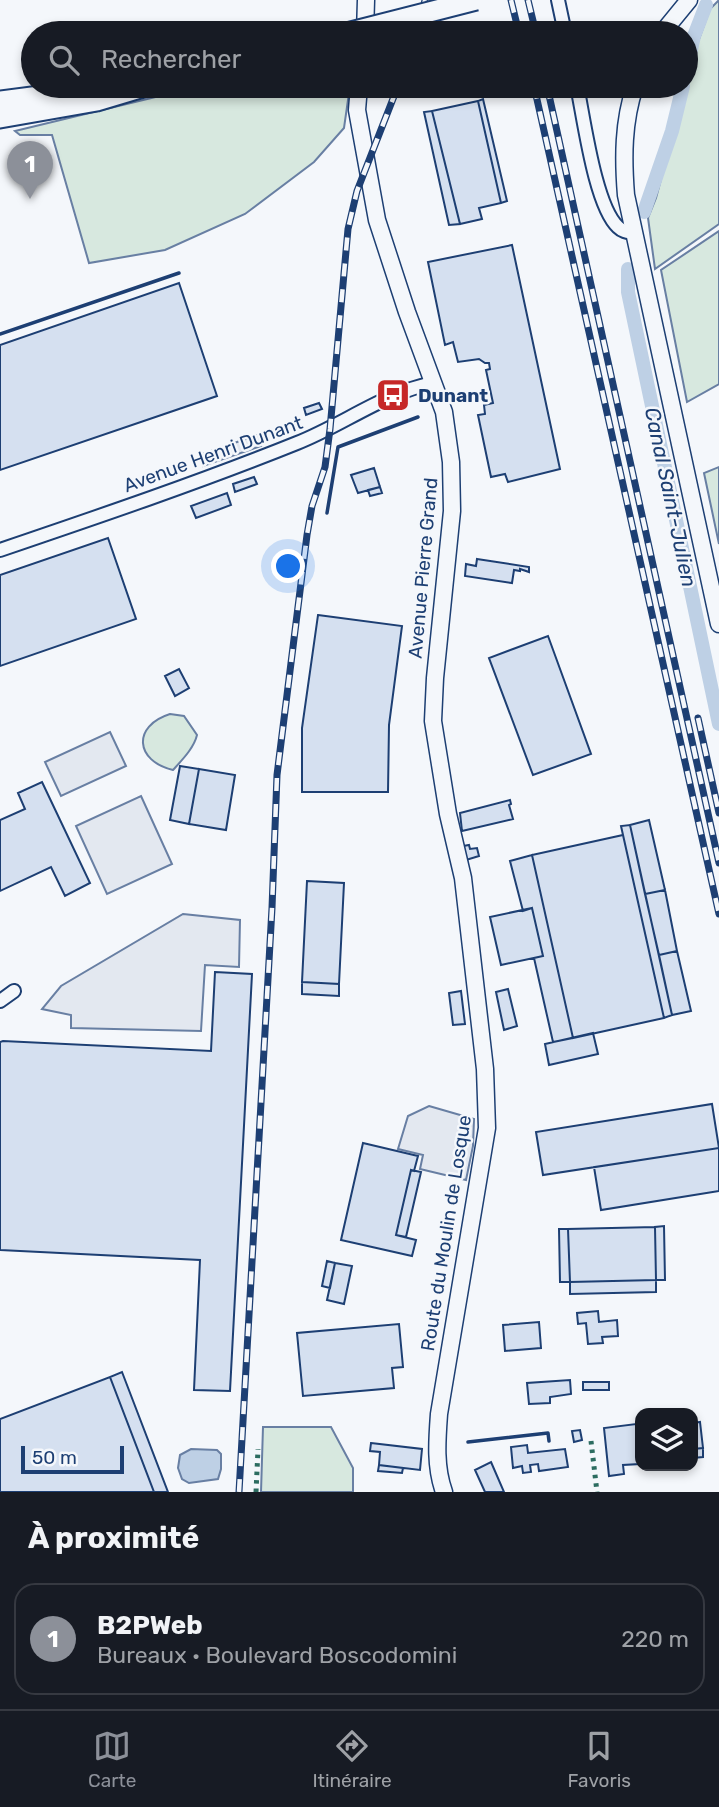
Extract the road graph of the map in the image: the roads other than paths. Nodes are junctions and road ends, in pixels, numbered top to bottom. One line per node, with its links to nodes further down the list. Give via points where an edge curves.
1 (366, 0): 5 (street)
2 (476, 0): 6 (main road, bridge)
3 (558, 0): 7 (street)
4 (689, 0): 8 (street)
5 (365, 21)
6 (393, 21)
7 (562, 21)
8 (672, 21)
9 (22, 98): 14 (main road)
10 (107, 98): 15 (main road)
11 (358, 98): 17 (street, Avenue Pierre Grand, via 377,220)
12 (580, 98): 16 (street, via 604,204 618,227)
13 (632, 98): 16 (street, via 623,158)
14 (0, 101)
15 (0, 118)
16 (634, 233): 19 (street)
17 (434, 383): 18 (street, Avenue Henri Dunant, via 401,392 295,444); 20 (street, Avenue Pierre Grand, via 452,462 433,722)
18 (0, 550)
19 (719, 624)
20 (448, 814): 23 (street, Route du Moulin de Losque, via 463,878 476,977 487,1128 439,1414 439,1479)
21 (14, 991): 22 (street)
22 (0, 1001)
23 (444, 1492)

